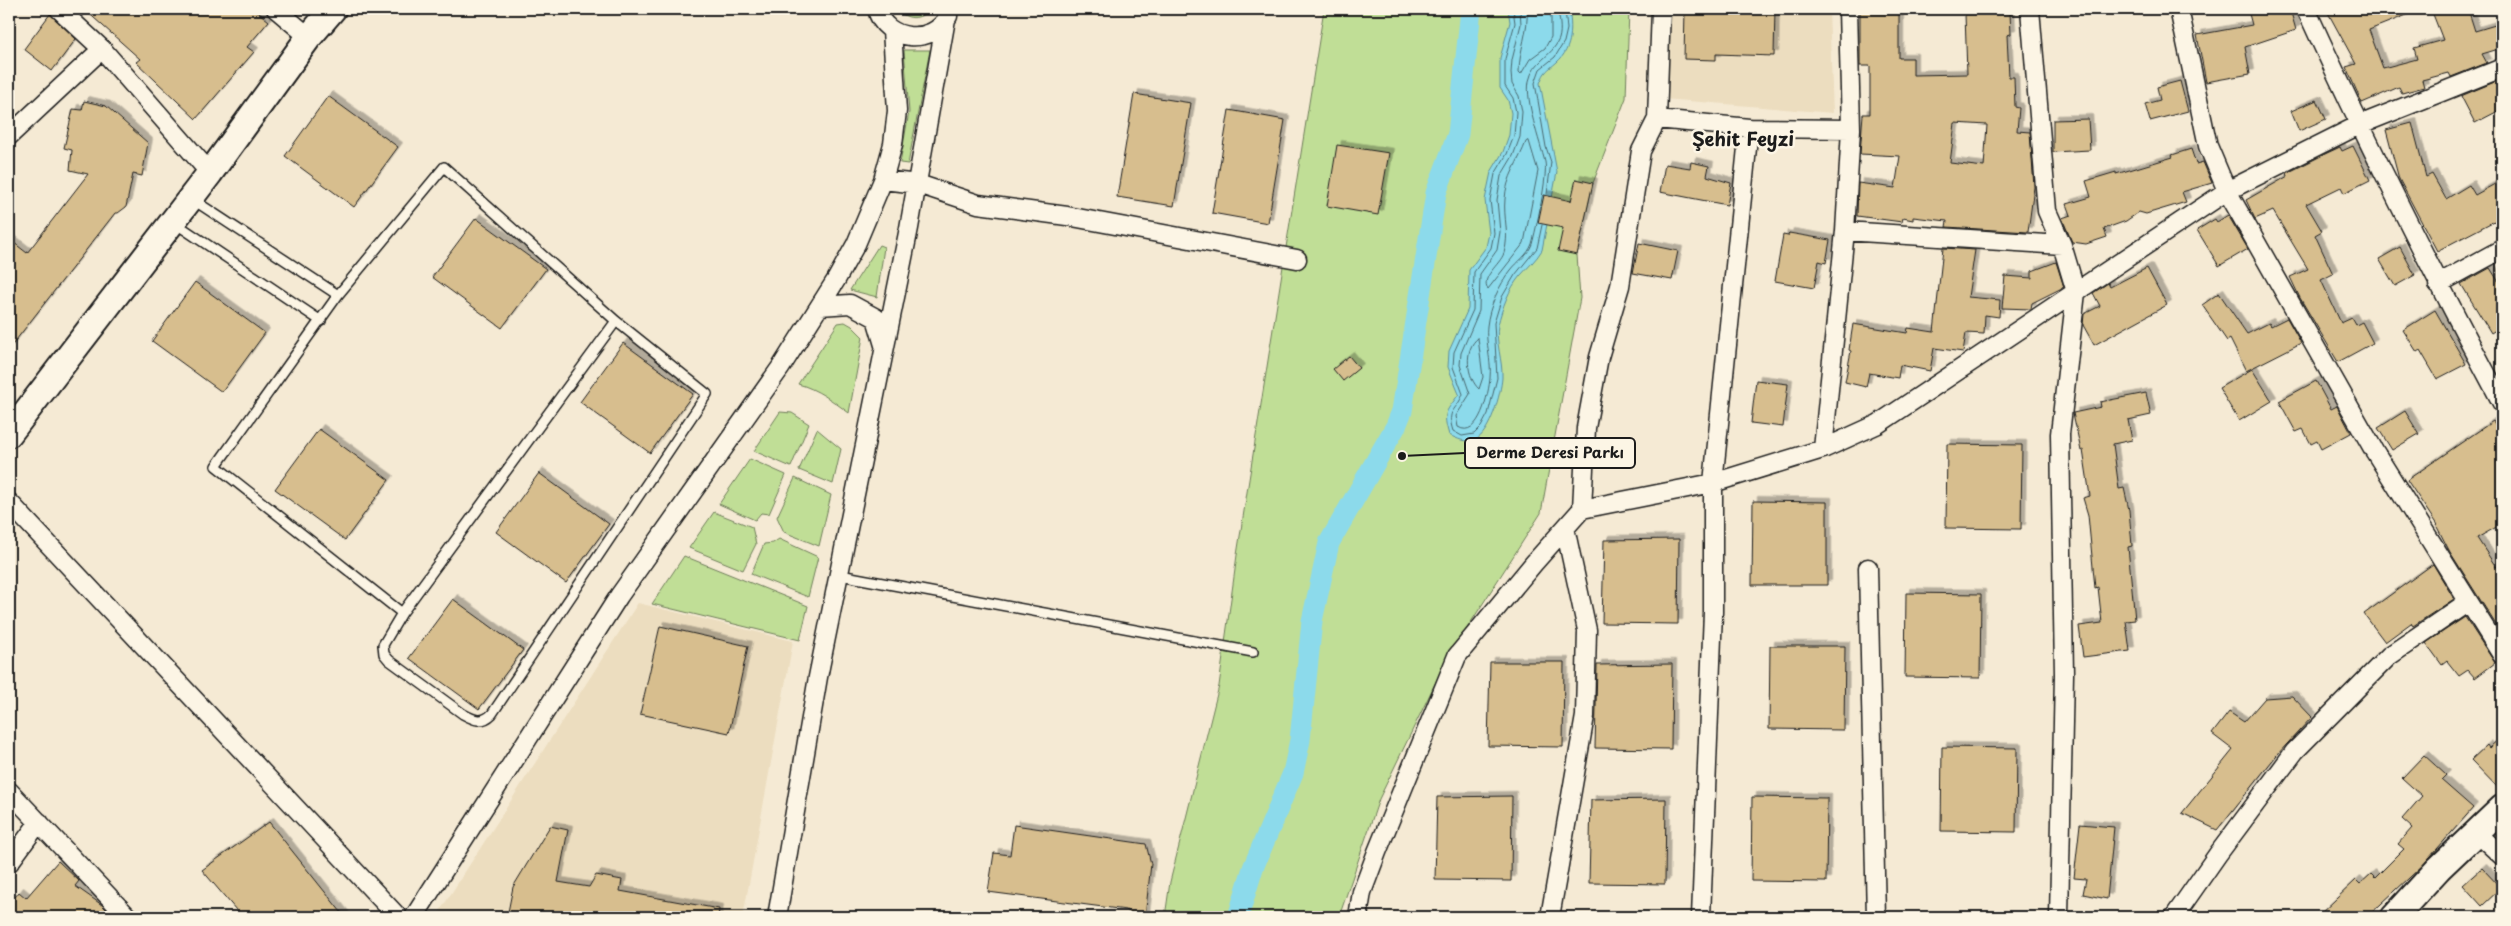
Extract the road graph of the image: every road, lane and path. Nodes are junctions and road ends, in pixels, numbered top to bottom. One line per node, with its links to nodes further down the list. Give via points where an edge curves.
1 (59, 9): 13 (street)
2 (276, 9): 12 (street)
3 (333, 9): 12 (street)
4 (1661, 9): 15 (street)
5 (1848, 9): 18 (street)
6 (2030, 9): 27 (street, via 2048,211)
7 (2179, 9): 23 (street, via 2208,146)
8 (2306, 9): 16 (street)
9 (877, 10): 11 (street)
10 (948, 14): 11 (street, via 938,29 927,35 914,37); 22 (street)
11 (892, 30): 21 (street, via 898,111)
12 (309, 37): 20 (street)
13 (102, 49): 19 (street); 20 (street)
14 (2502, 68): 16 (street)
15 (1657, 119): 17 (street); 42 (street, via 1641,151 1620,286 1599,357 1586,428)
16 (2359, 125): 23 (street); 30 (street)
17 (1749, 128): 18 (street); 40 (street)
18 (1850, 129): 26 (street)
19 (9, 136)
20 (210, 173): 24 (street)
21 (883, 180): 22 (street); 33 (street, via 856,244)
22 (916, 184): 29 (street, via 978,204 1067,216); 36 (street)
23 (2227, 191): 31 (street); 46 (street, via 2375,452)
24 (191, 198): 25 (street); 32 (lane)
25 (173, 221): 35 (lane); 38 (street)
26 (1845, 231): 27 (street); 39 (street)
27 (2062, 245): 31 (street)
28 (2502, 249): 30 (street)
29 (1297, 260)
30 (2438, 284): 37 (street)
31 (2076, 292): 39 (street, via 1878,424); 64 (street, via 2060,434 2064,674)
32 (338, 295): 34 (lane, via 444,167); 35 (lane)
33 (820, 306): 36 (street, via 850,304 876,318); 58 (street, via 781,367 619,596)
34 (616, 320): 47 (lane); 47 (lane, via 708,394 487,719 473,720 463,714 384,654 383,645)
35 (321, 322): 47 (lane, via 216,466)
36 (885, 348): 45 (street)
37 (2502, 403)
38 (12, 421)
39 (1823, 449): 40 (street)
40 (1713, 483): 42 (street); 62 (street, via 1713,612)
41 (9, 502): 57 (street)
42 (1582, 509): 43 (street)
43 (1565, 528): 60 (street, via 1457,656 1377,852 1362,892); 61 (street, via 1587,630 1585,716)
44 (1868, 568): 63 (street)
45 (840, 575): 48 (lane); 59 (street, via 818,677)
46 (2468, 602): 49 (street); 65 (street, via 2389,656 2295,751)
47 (402, 613)
48 (1253, 652)
49 (2502, 655)
50 (9, 791): 52 (street)
51 (2502, 808): 53 (street)
52 (38, 822): 55 (street); 56 (street)
53 (2476, 832): 54 (street); 66 (street)
54 (2502, 856)
55 (9, 863)
56 (128, 917)
57 (398, 917)
58 (414, 917)
59 (777, 917)
60 (1358, 917)
61 (1550, 917)
62 (1701, 917)
63 (1876, 917)
64 (2059, 917)
65 (2174, 917)
66 (2394, 917)

